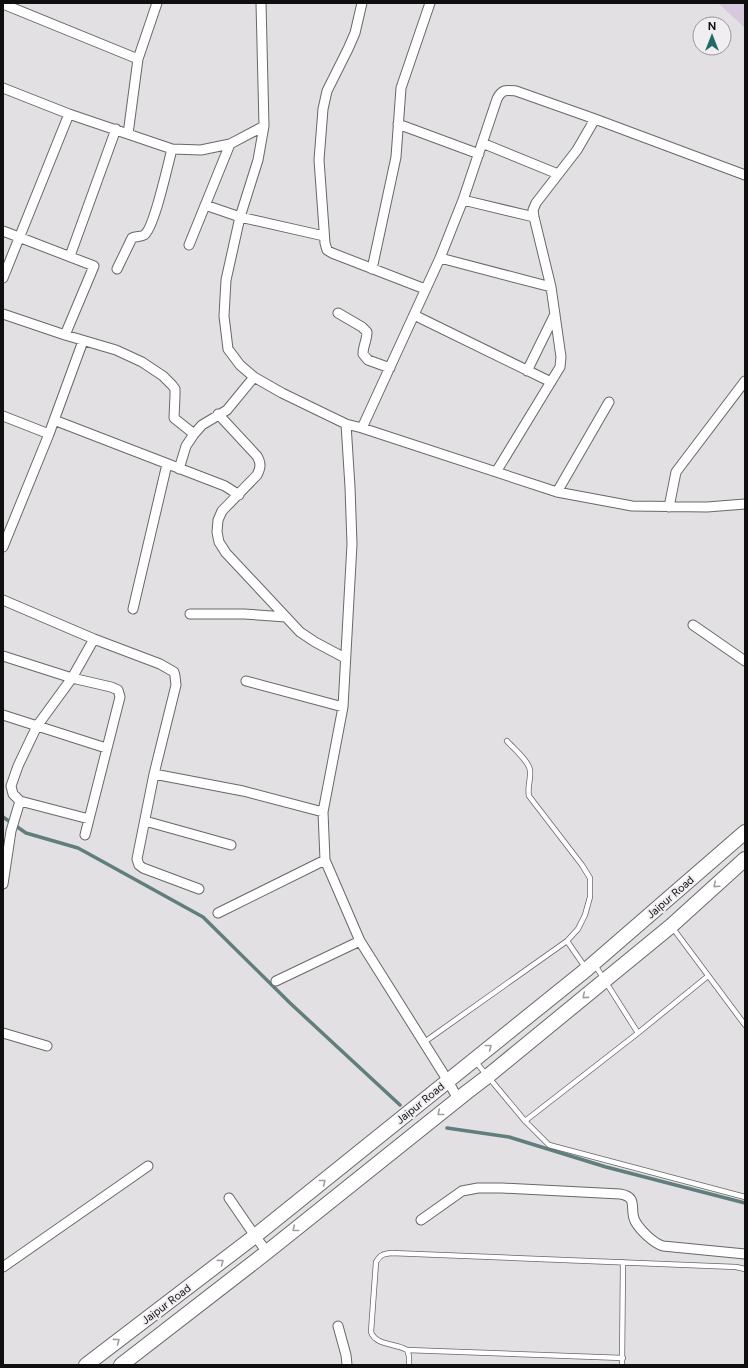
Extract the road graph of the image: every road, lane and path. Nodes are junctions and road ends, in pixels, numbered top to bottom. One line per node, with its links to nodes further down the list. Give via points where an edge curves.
1 (157, 3): 6 (street)
2 (261, 3): 11 (street)
3 (362, 3): 25 (street, via 355,33 327,91 323,109 319,160)
4 (430, 3): 10 (street, via 401,88)
5 (3, 4): 6 (street)
6 (138, 59): 13 (street)
7 (3, 88): 8 (street)
8 (69, 114): 12 (street); 26 (street)
9 (595, 119): 14 (street, via 507,90 500,93 497,99); 18 (street); 19 (street)
10 (398, 124): 17 (street); 31 (street, via 396,157)
11 (264, 126): 15 (street); 22 (street, via 258,160)
12 (116, 129): 13 (street); 28 (street)
13 (128, 134): 16 (street)
14 (482, 142): 17 (street); 18 (street)
15 (230, 144): 16 (street, via 201,150); 21 (street)
16 (172, 149): 30 (street, via 153,220 143,236 137,235 132,238)
17 (479, 154): 20 (street)
18 (558, 174): 23 (street, via 536,203)
19 (745, 175)
20 (463, 200): 23 (street); 29 (street)
21 (205, 205): 22 (street); 27 (street)
22 (240, 217): 25 (street); 43 (street, via 226,280 224,316 228,349 240,365)
23 (534, 217): 33 (street)
24 (3, 231): 26 (street)
25 (324, 236): 31 (street, via 327,250)
26 (19, 237): 28 (street); 32 (street)
27 (189, 245)
28 (70, 256): 39 (street, via 94,266)
29 (440, 258): 33 (street); 34 (street)
30 (117, 269)
31 (372, 269): 34 (street)
32 (4, 274)
33 (551, 288): 37 (street)
34 (426, 289): 38 (street)
35 (338, 313): 41 (street, via 362,326 367,332 363,354 368,360)
36 (3, 314): 39 (street)
37 (555, 314): 42 (street); 45 (street, via 561,357 560,367)
38 (414, 316): 41 (street); 42 (street)
39 (65, 335): 40 (street)
40 (83, 341): 49 (street); 53 (street, via 116,350 142,362 169,380 175,390 174,418)
41 (390, 368): 51 (street)
42 (527, 371): 45 (street)
43 (254, 376): 47 (street, via 227,410); 50 (street, via 282,394)
44 (745, 381): 60 (street, via 676,472)
45 (551, 382): 56 (street)
46 (609, 402): 57 (street)
47 (218, 414): 53 (street); 58 (street, via 260,462 257,475)
48 (3, 416): 52 (street)
49 (54, 420): 52 (street); 54 (street)
50 (346, 424): 51 (street); 69 (street, via 352,544)
51 (362, 428): 56 (street)
52 (49, 434): 61 (street)
53 (194, 434): 55 (street, via 186,446)
54 (167, 464): 55 (street); 63 (street)
55 (179, 469): 58 (street, via 224,486)
56 (496, 472): 57 (street)
57 (557, 492): 60 (street, via 632,506)
58 (239, 495): 65 (street, via 222,511 218,520 219,542 226,553)
59 (745, 504): 60 (street)
60 (668, 507)
61 (3, 547)
62 (3, 600): 67 (street)
63 (133, 609)
64 (190, 614): 65 (street)
65 (286, 617): 69 (street, via 300,632)
66 (693, 625): 70 (street)
67 (94, 639): 71 (street); 78 (street, via 160,664 174,672 176,685)
68 (3, 656): 71 (street)
69 (345, 658): 73 (street)
70 (745, 661)
71 (72, 678): 75 (street); 77 (street, via 118,690 120,697)
72 (246, 681): 73 (street)
73 (343, 707): 80 (street)
74 (3, 715): 75 (street)
75 (37, 726): 77 (street); 79 (street, via 11,786 13,794)
76 (507, 741): 93 (lane, via 529,765 529,796 590,878 590,897 585,915 578,929)
77 (106, 748): 81 (street)
78 (154, 774): 80 (street, via 243,791); 82 (street)
79 (20, 801): 81 (street); 88 (street, via 11,831)
80 (323, 812): 87 (street)
81 (89, 819): 83 (street)
82 (145, 822): 85 (street); 89 (street, via 137,859 139,865 156,874)
83 (85, 835)
84 (743, 836): 94 (main road, Jaipur Road)
85 (231, 846)
86 (745, 859): 91 (main road, Jaipur Road, one-way to 91)
87 (325, 860): 90 (street); 92 (street)
88 (3, 884)
89 (199, 889)
90 (218, 913)
91 (671, 926): 95 (lane); 96 (main road, Jaipur Road)
92 (360, 941): 97 (street); 101 (street)
93 (567, 941): 94 (lane); 101 (lane)
94 (590, 966): 96 (lane); 103 (main road, Jaipur Road, one-way to 94)
95 (708, 976): 98 (lane); 100 (lane)
96 (605, 980): 100 (lane); 104 (main road, Jaipur Road, one-way to 104)
97 (276, 981)
98 (745, 1025)
99 (3, 1033): 102 (street)
100 (638, 1033): 107 (lane)
101 (423, 1043): 105 (street)
102 (46, 1046)
103 (473, 1059): 104 (lane); 105 (main road, Jaipur Road)
104 (488, 1076): 106 (main road, Jaipur Road); 107 (lane)
105 (448, 1081): 106 (street); 112 (main road, Jaipur Road, one-way to 105)
106 (458, 1099): 113 (main road, Jaipur Road, one-way to 113)
107 (525, 1121): 109 (lane, via 548,1144 556,1148)
108 (148, 1166): 116 (street)
109 (745, 1197)
110 (229, 1198): 112 (street)
111 (421, 1220): 114 (street, via 462,1191 470,1189 502,1188 620,1194 630,1198 634,1221 656,1244)
112 (255, 1236): 113 (street); 121 (main road, Jaipur Road, one-way to 112)
113 (267, 1252): 122 (main road, Jaipur Road)
114 (745, 1254)
115 (623, 1262): 117 (lane); 119 (lane, via 383,1254 376,1262 371,1332 378,1341); 120 (lane)
116 (3, 1267)
117 (745, 1269)
118 (338, 1326): 123 (street)
119 (407, 1350): 120 (lane); 124 (lane)
120 (623, 1358): 125 (lane)
121 (86, 1365)
122 (121, 1365)
123 (347, 1365)
124 (409, 1365)
125 (622, 1365)

